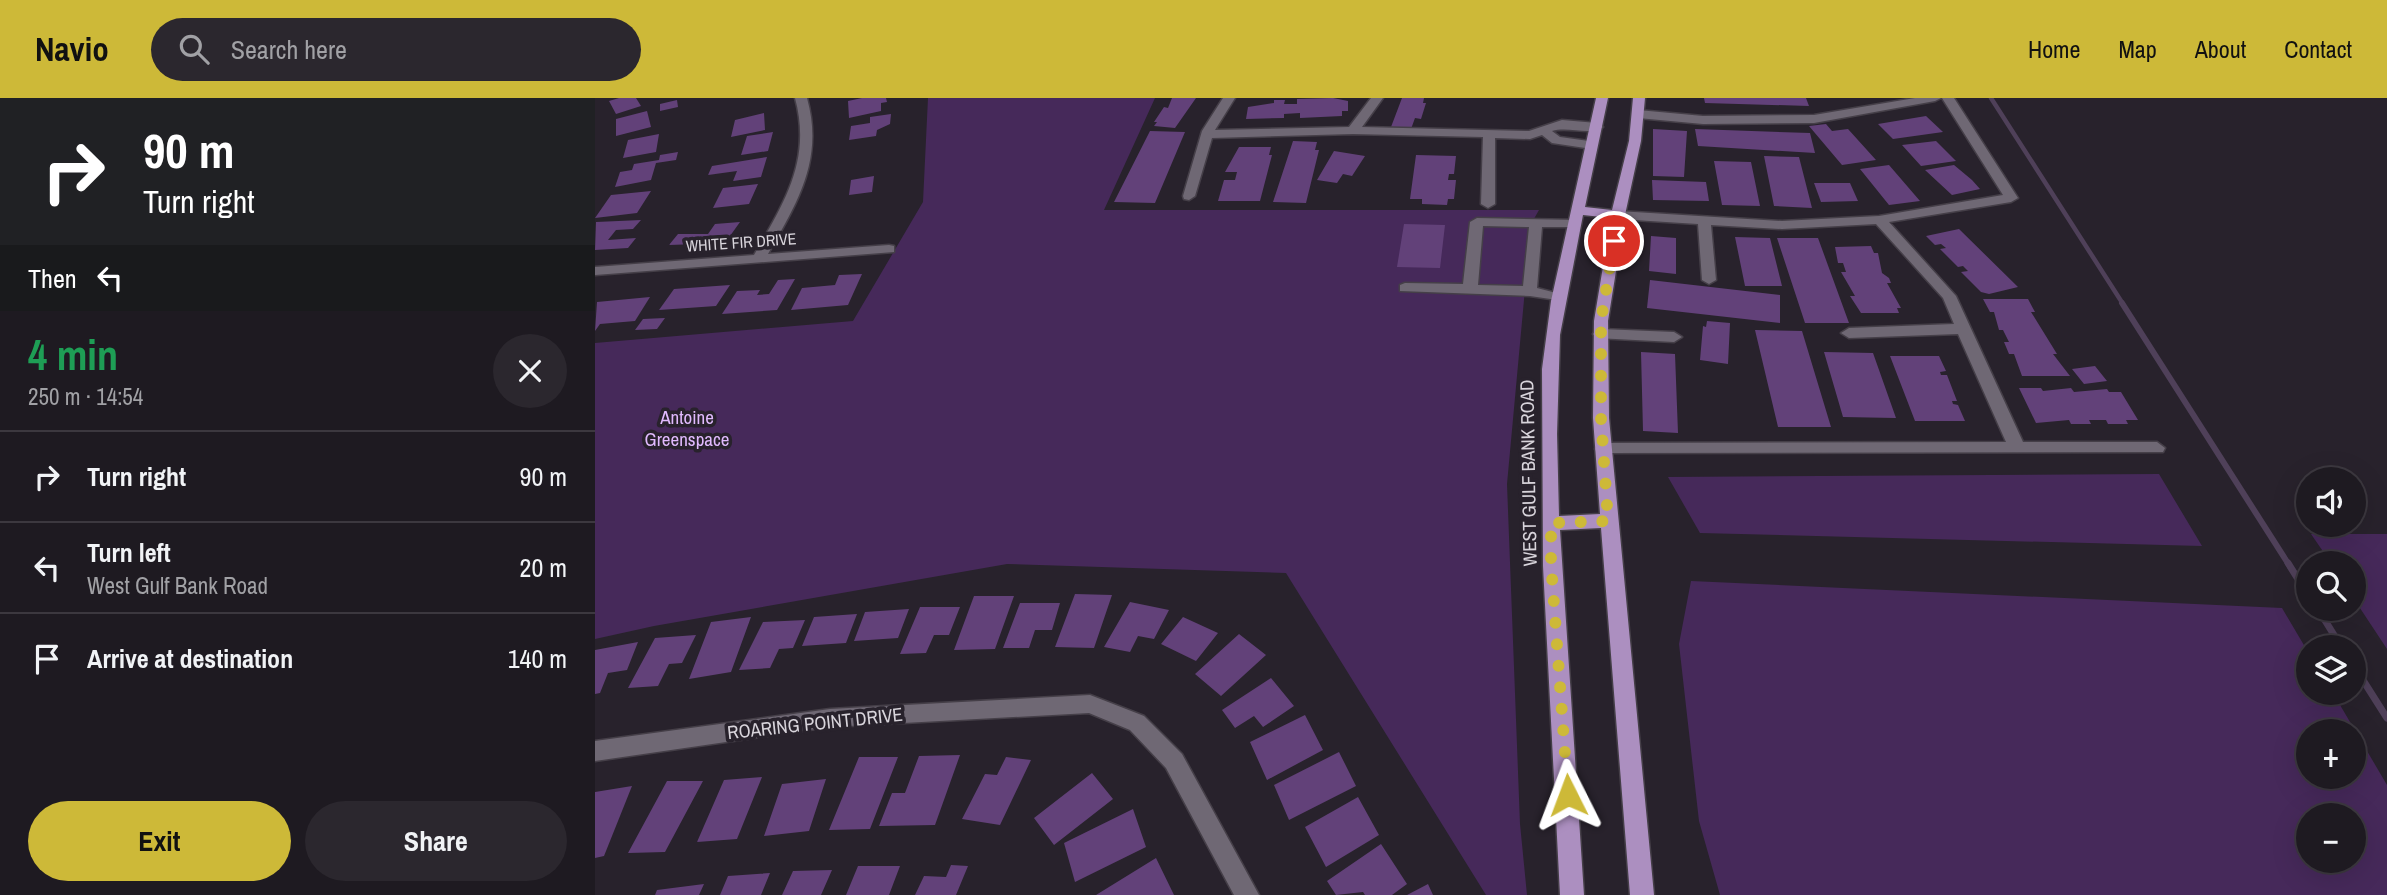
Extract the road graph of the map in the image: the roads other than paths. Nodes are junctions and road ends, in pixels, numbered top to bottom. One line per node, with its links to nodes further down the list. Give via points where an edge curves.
1 (801, 98): 22 (street, via 808,134 804,168)
2 (1229, 98): 11 (street, via 1221,105)
3 (1377, 98): 9 (street)
4 (1602, 98): 13 (main road, WEST GULF BANK ROAD)
5 (1639, 98): 8 (main road)
6 (1935, 98): 8 (street, via 1814,119 1703,120)
7 (1948, 98): 18 (street, via 2011,198)
8 (1638, 114): 16 (main road)
9 (1353, 130): 11 (street); 12 (street)
10 (1543, 131): 12 (street); 13 (street, via 1556,140); 13 (street, via 1566,124)
11 (1209, 134): 14 (street)
12 (1489, 134): 15 (street)
13 (1595, 136): 17 (main road, WEST GULF BANK ROAD)
14 (1189, 196)
15 (1488, 204)
16 (1619, 215): 17 (main road); 19 (street); 31 (main road)
17 (1575, 217): 20 (street); 28 (main road, WEST GULF BANK ROAD)
18 (1879, 220): 19 (street, via 1782,225); 29 (street, via 1949,296)
19 (1704, 221): 24 (street)
20 (1535, 223): 26 (street, via 1477,222); 27 (street)
21 (889, 249): 22 (street, WHITE FIR DRIVE)
22 (759, 258): 23 (street, WHITE FIR DRIVE)
23 (595, 271)
24 (1709, 280)
25 (1405, 288): 26 (street)
26 (1470, 289): 27 (street)
27 (1530, 291): 28 (street)
28 (1559, 298): 37 (main road, WEST GULF BANK ROAD, via 1550,367)
29 (1964, 329): 30 (street); 33 (street)
30 (1849, 333)
31 (1601, 334): 32 (street); 35 (main road)
32 (1674, 337)
33 (2016, 446): 34 (street); 35 (street, via 1986,450)
34 (2157, 448)
35 (1603, 449): 36 (main road)
36 (1608, 521): 37 (main road); 41 (main road)
37 (1551, 523): 40 (main road, WEST GULF BANK ROAD)
38 (595, 751): 39 (street, ROARING POINT DRIVE, via 830,718 1090,704 1137,723 1174,761)
39 (1247, 895)
40 (1572, 895)
41 (1642, 895)

